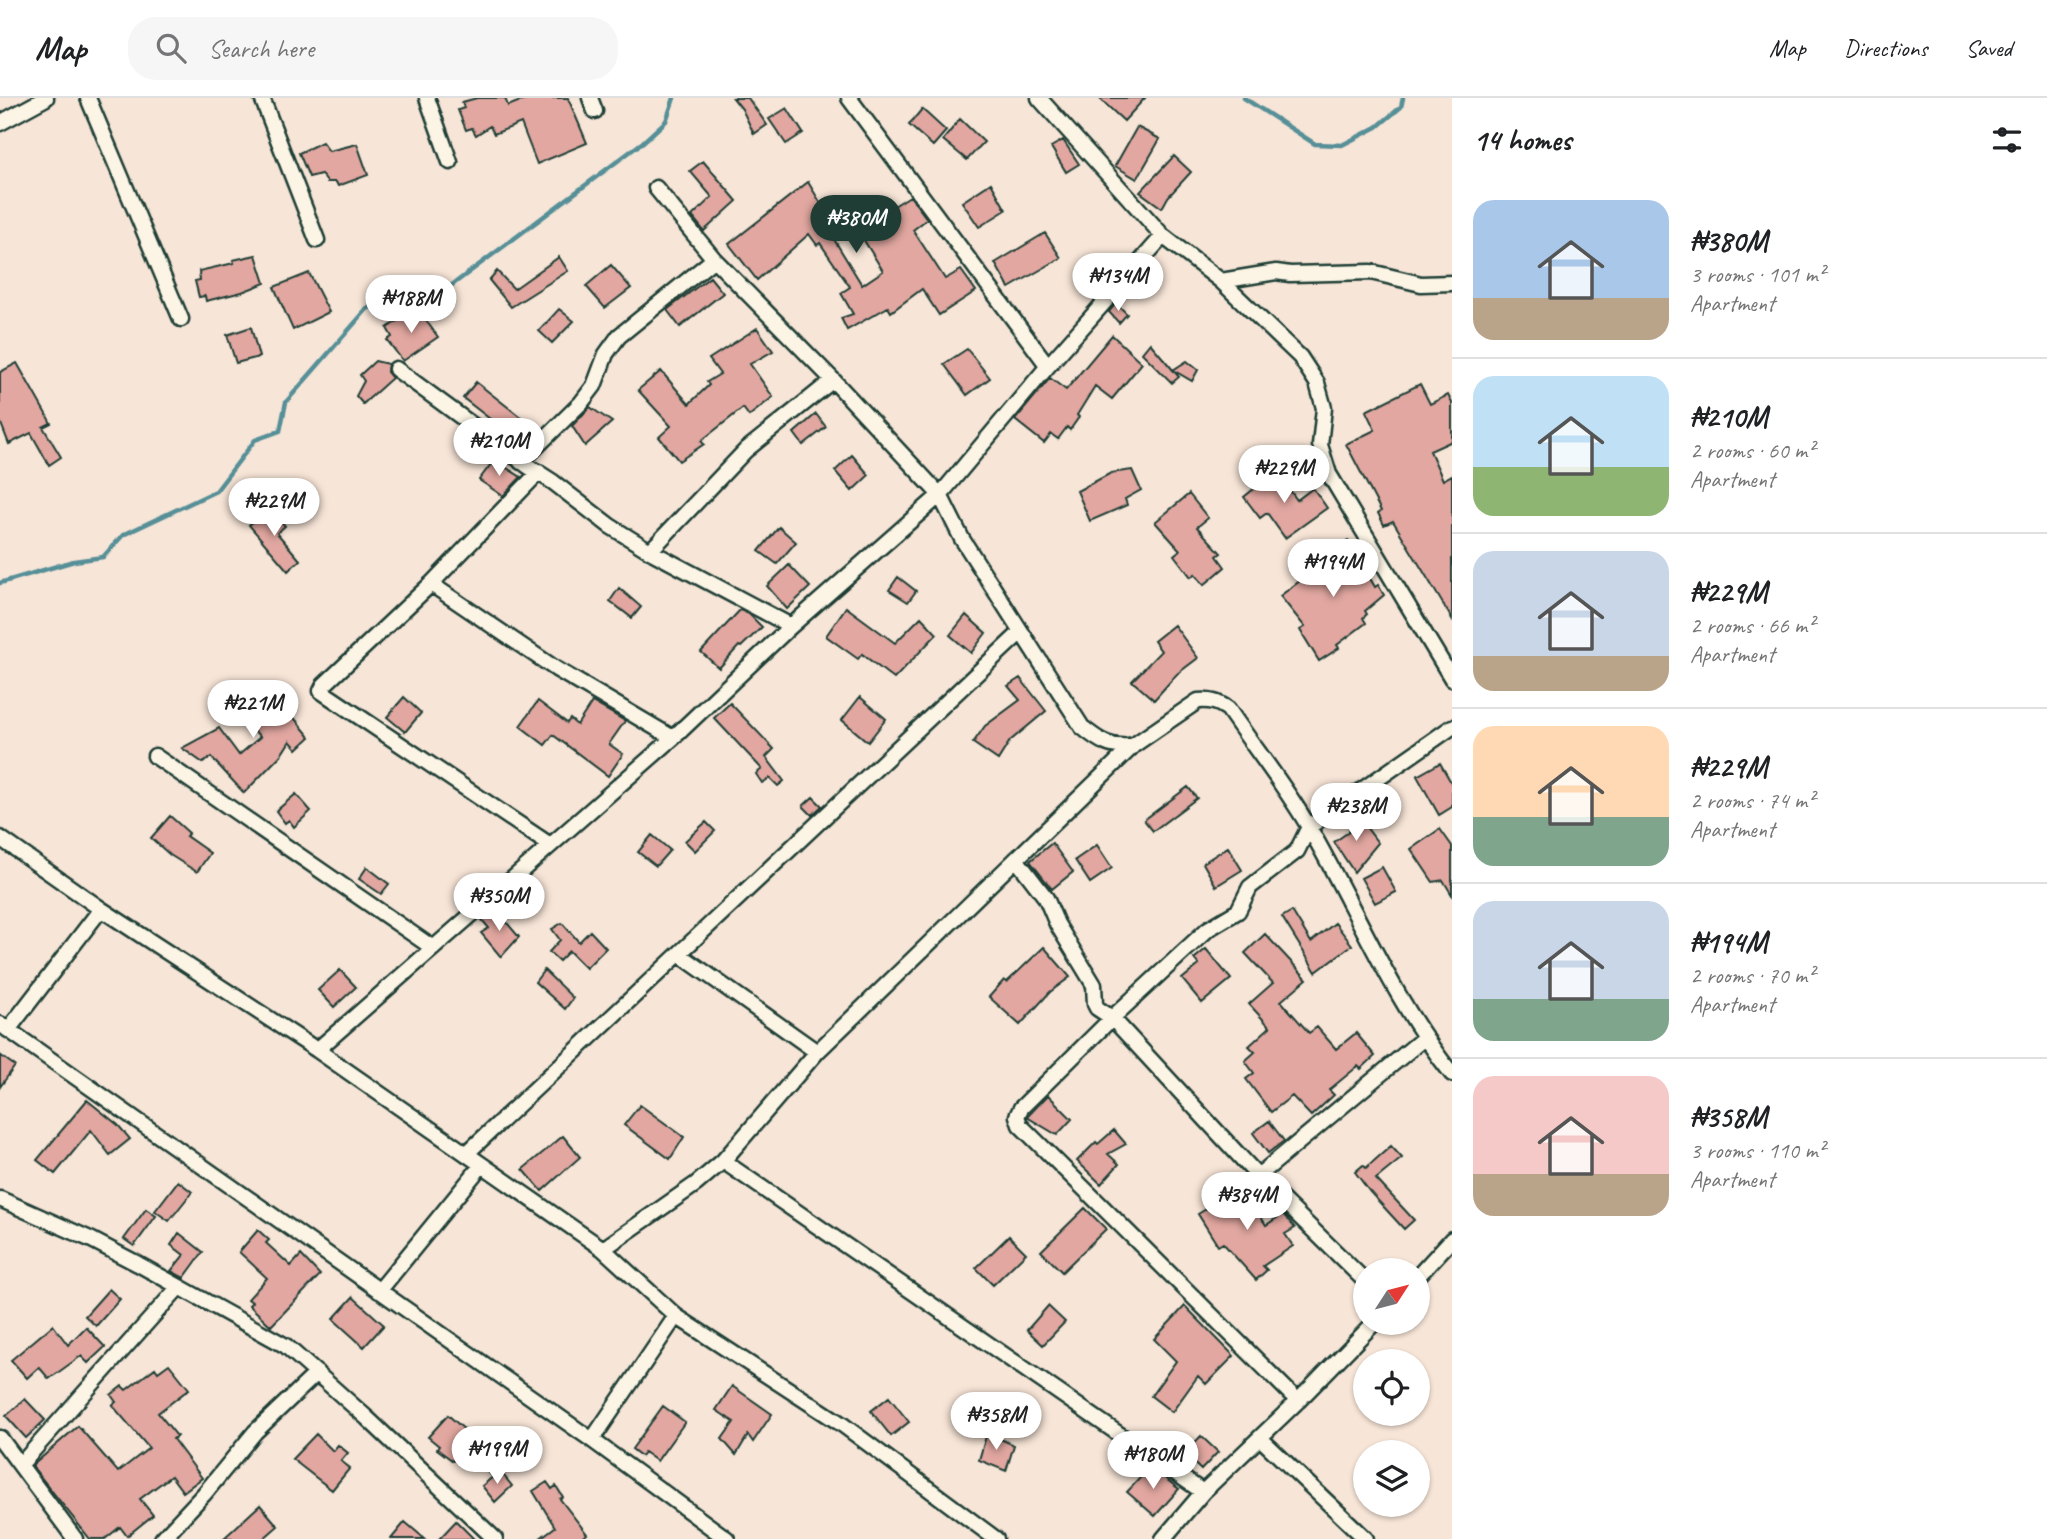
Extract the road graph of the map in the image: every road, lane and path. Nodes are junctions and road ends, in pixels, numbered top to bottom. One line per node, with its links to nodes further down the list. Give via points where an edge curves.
1 (46, 98): 7 (street)
2 (88, 98): 15 (street)
3 (262, 98): 11 (street)
4 (428, 98): 8 (street)
5 (849, 98): 16 (street)
6 (1039, 98): 10 (street)
7 (0, 123)
8 (450, 162)
9 (656, 188): 12 (street)
10 (1163, 236): 13 (street); 16 (street)
11 (317, 240)
12 (714, 259): 18 (street); 19 (street, via 618,336 594,386)
13 (1221, 281): 14 (street, via 1276,272 1371,272 1421,284); 26 (street, via 1300,357 1317,383 1324,408 1321,445 1329,474)
14 (1452, 283)
15 (181, 319)
16 (1048, 366): 21 (street)
17 (396, 369): 19 (street)
18 (833, 380): 21 (street); 22 (street, via 746,450)
19 (522, 462): 20 (street)
20 (539, 472): 22 (street); 23 (street)
21 (940, 495): 24 (street); 25 (street)
22 (650, 551): 24 (street)
23 (431, 584): 28 (street, via 556,669); 33 (street, via 321,691)
24 (791, 626): 28 (street)
25 (1021, 632): 29 (street, via 1082,727 1099,742 1121,748); 37 (street)
26 (1452, 679)
27 (1452, 727): 31 (street)
28 (673, 738): 33 (street)
29 (1134, 745): 31 (street, via 1198,701 1219,703 1228,709); 34 (street)
30 (155, 756): 36 (street)
31 (1309, 827): 38 (street, via 1297,851 1250,887 1238,911 1208,929); 40 (street)
32 (0, 838): 35 (street)
33 (550, 845): 36 (street)
34 (1016, 859): 38 (street, via 1046,898 1094,985 1097,1009); 42 (street)
35 (100, 909): 39 (street); 41 (street)
36 (433, 948): 41 (street)
37 (679, 954): 42 (street); 44 (street)
38 (1112, 1018): 47 (street); 58 (street, via 1021,1108 1017,1116 1020,1125)
39 (4, 1027): 54 (street)
40 (1424, 1038): 43 (street); 47 (street)
41 (317, 1050): 44 (street)
42 (817, 1052): 45 (street)
43 (1452, 1074)
44 (466, 1154): 46 (street)
45 (723, 1161): 50 (street); 63 (street)
46 (481, 1166): 50 (street); 54 (street)
47 (1258, 1177): 52 (street)
48 (0, 1199): 53 (street, via 92,1240)
49 (1452, 1239): 51 (street)
50 (603, 1249): 55 (street)
51 (1430, 1263)
52 (1353, 1269)
53 (177, 1288): 57 (street, via 286,1346); 62 (street)
54 (379, 1291): 61 (street)
55 (676, 1316): 61 (street); 68 (street, via 843,1425)
56 (1362, 1335): 58 (street)
57 (317, 1373): 65 (street, via 255,1432); 66 (street)
58 (1298, 1401): 60 (street)
59 (0, 1438): 62 (street)
60 (1260, 1438): 63 (street); 70 (street)
61 (593, 1440): 67 (street)
62 (21, 1464): 64 (street)
63 (1203, 1492): 69 (street)
64 (75, 1539)
65 (162, 1539)
66 (495, 1539)
67 (727, 1539)
68 (996, 1539)
69 (1163, 1539)
70 (1366, 1539)

